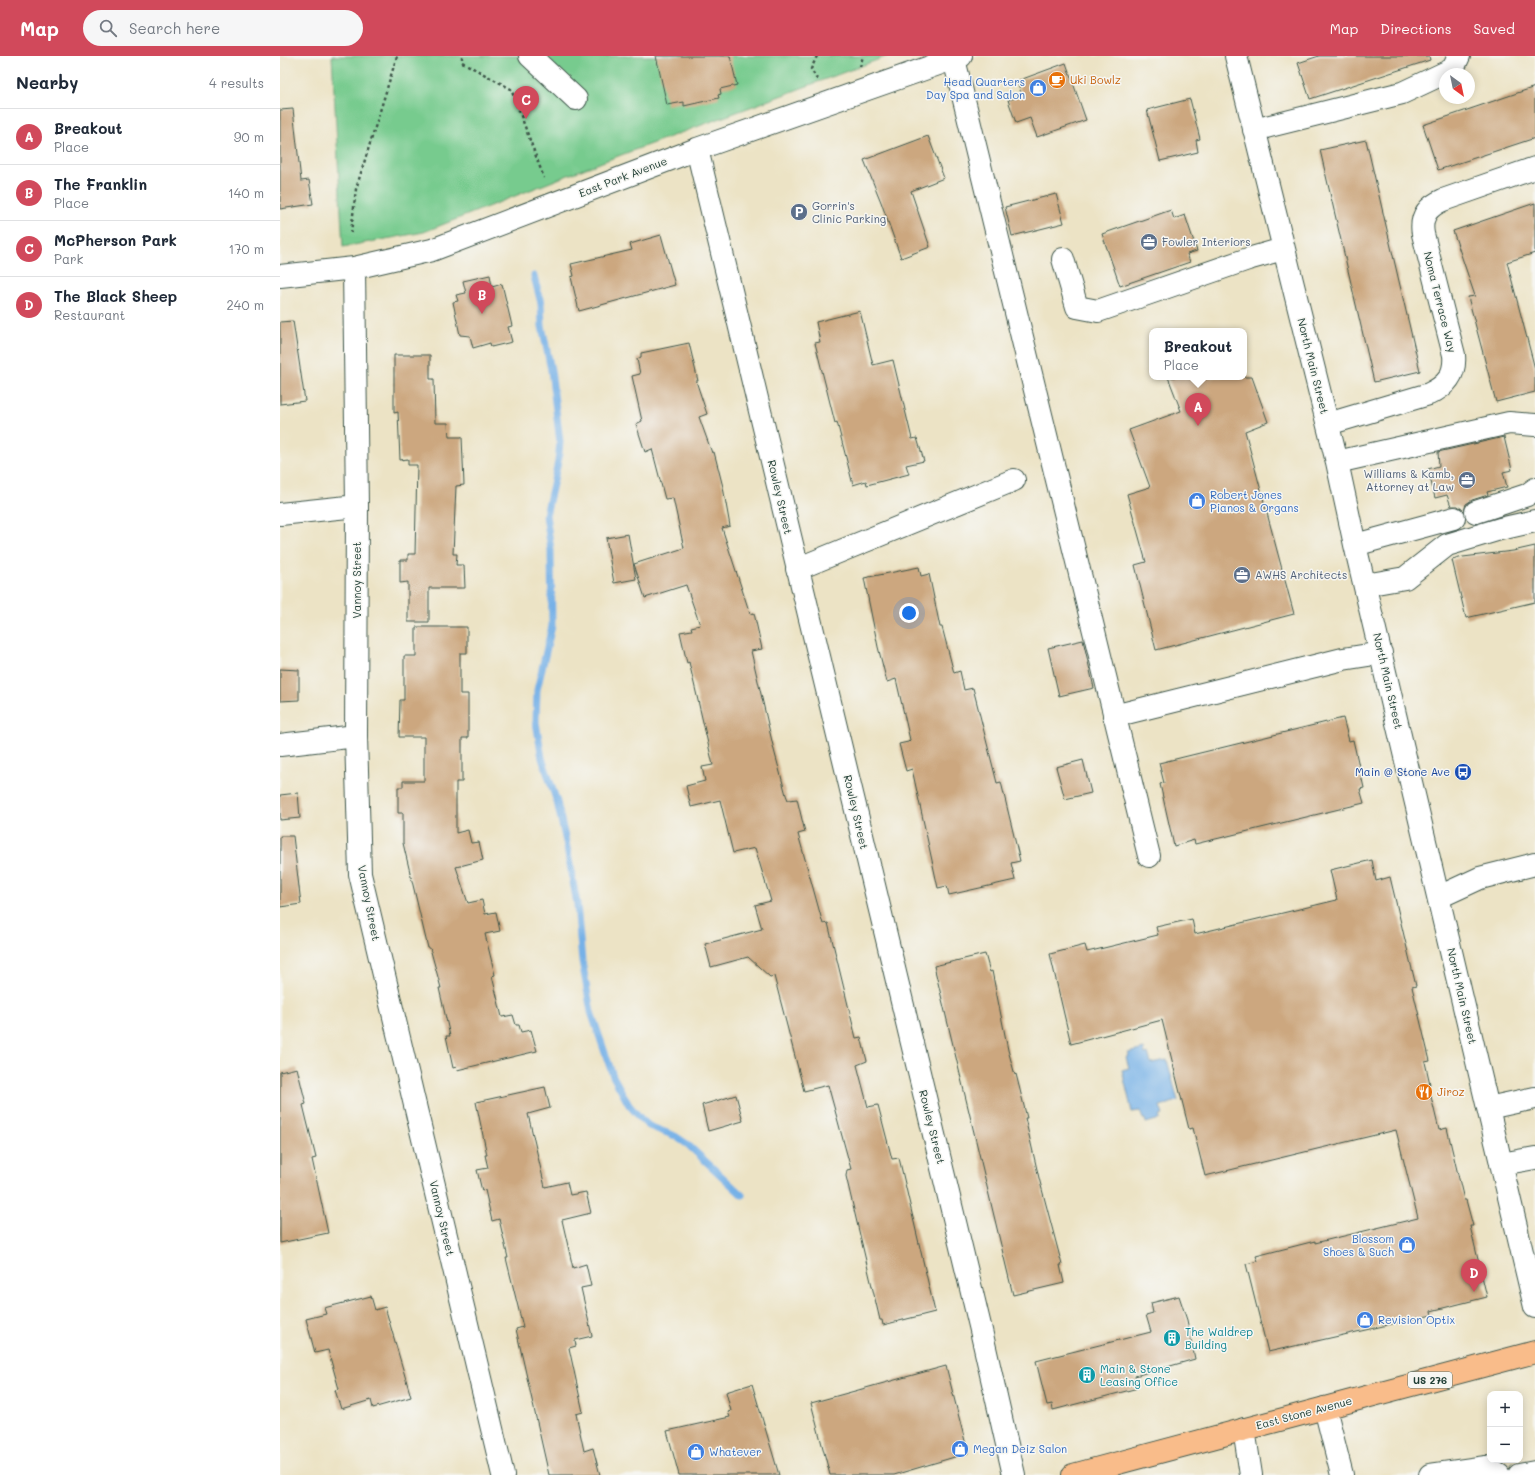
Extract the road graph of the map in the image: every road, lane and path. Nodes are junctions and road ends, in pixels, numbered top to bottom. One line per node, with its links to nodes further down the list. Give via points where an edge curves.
1 (397, 56): 16 (path, via 356,189)
2 (462, 56): 15 (path, via 462,62 511,89)
3 (530, 56): 11 (street)
4 (817, 56): 10 (path, via 811,69)
5 (863, 56): 9 (path)
6 (1236, 56): 12 (street, North Main Street)
7 (1459, 56): 12 (street, via 1453,69 1402,93 1295,122)
8 (958, 58): 13 (street, East Park Avenue); 35 (street)
9 (860, 68)
10 (820, 80)
11 (576, 99)
12 (1254, 130): 17 (street, North Main Street)
13 (697, 149): 19 (street, East Park Avenue, via 432,250); 32 (street, Rowley Street)
14 (1535, 168): 21 (street, Noma Terrace Way, via 1443,200 1430,206 1424,215 1422,227 1454,355 1451,378 1429,394)
15 (544, 178)
16 (352, 233)
17 (1283, 249): 18 (street, via 1098,311 1077,306); 21 (street, North Main Street)
18 (1063, 259)
19 (354, 268): 20 (street, East Park Avenue); 26 (street, Vannoy Street)
20 (280, 276)
21 (1328, 424): 23 (street, North Main Street)
22 (1535, 425): 23 (street, via 1509,423)
23 (1338, 462): 31 (street, North Main Street)
24 (1014, 480): 32 (street)
25 (1531, 492): 27 (street)
26 (357, 506): 28 (street); 36 (street, Vannoy Street)
27 (1476, 512)
28 (280, 514)
29 (1454, 518): 31 (street)
30 (1535, 521): 33 (street, via 1447,545 1405,578)
31 (1355, 545): 33 (street, North Main Street)
32 (797, 569): 51 (street, Rowley Street)
33 (1365, 585): 34 (street, North Main Street)
34 (1381, 653): 35 (street, via 1343,659); 40 (street, North Main Street)
35 (1114, 716): 38 (street)
36 (356, 736): 37 (street); 50 (street, Vannoy Street, via 360,874)
37 (280, 745)
38 (1149, 856)
39 (1535, 864): 40 (street, via 1480,878)
40 (1439, 897): 42 (street, North Main Street)
41 (1535, 1098): 42 (street)
42 (1488, 1108): 44 (street, North Main Street)
43 (1535, 1158): 44 (street)
44 (1501, 1164): 45 (street, North Main Street)
45 (1535, 1306)
46 (1535, 1352): 47 (highway, East Stone Avenue / US 276)
47 (1325, 1408): 48 (highway, East Stone Avenue / US 276); 54 (street)
48 (1244, 1429): 52 (highway, East Stone Avenue / US 276); 53 (street)
49 (1535, 1472): 57 (street)
50 (503, 1475)
51 (1014, 1475)
52 (1073, 1475)
53 (1251, 1475)
54 (1342, 1475)
55 (1430, 1475): 56 (street, via 1486,1467)
56 (1499, 1475)
57 (1518, 1475)

